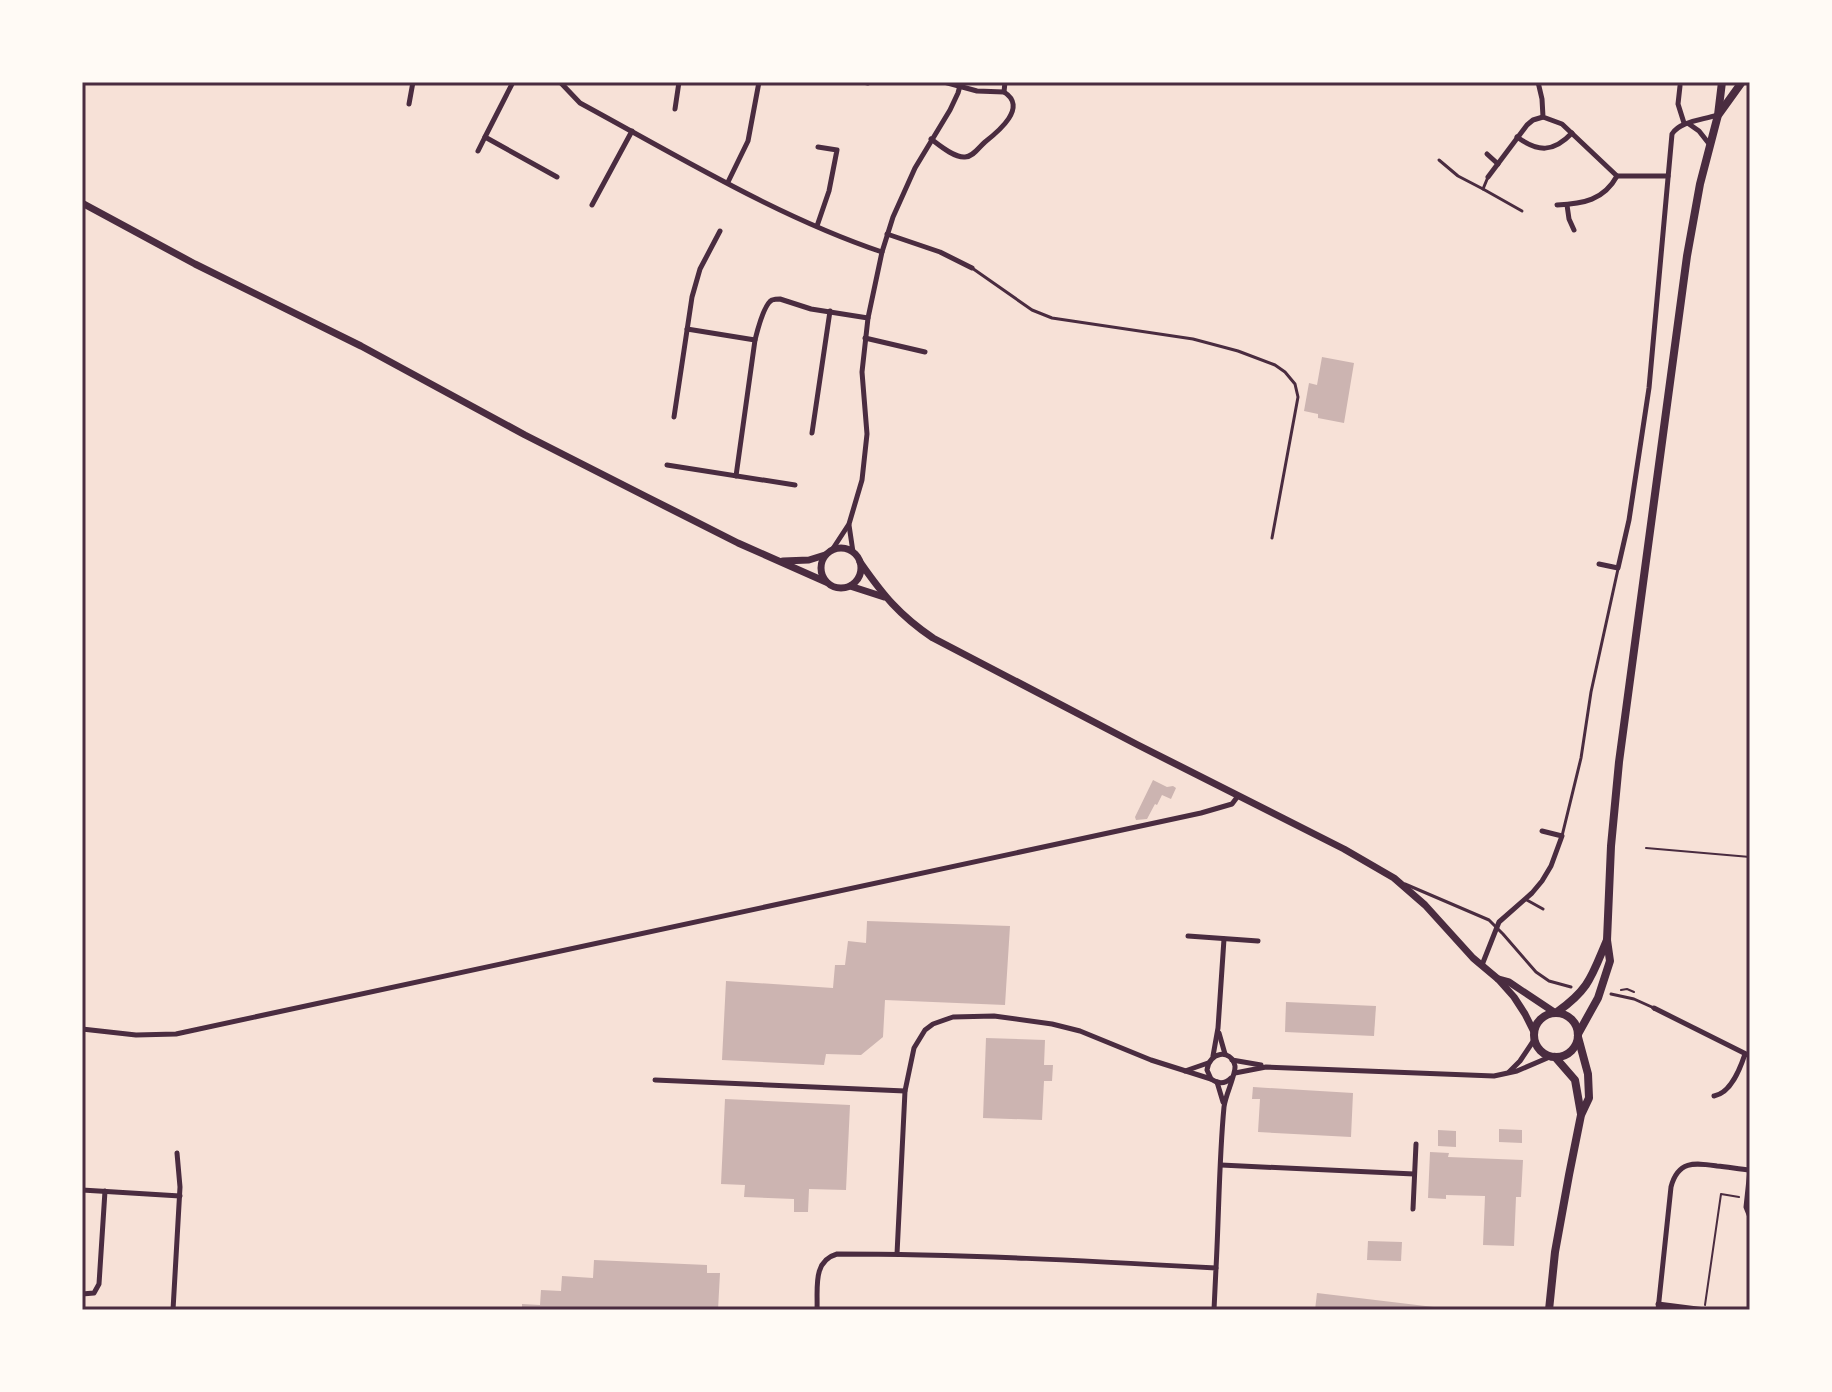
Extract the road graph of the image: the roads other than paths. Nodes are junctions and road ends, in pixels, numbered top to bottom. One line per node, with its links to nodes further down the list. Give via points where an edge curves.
1 (413, 82): 14 (street)
2 (513, 82): 21 (street)
3 (560, 82): 19 (street, via 580,103)
4 (679, 82): 15 (street)
5 (759, 82): 34 (street, via 748,141)
6 (944, 82): 11 (street)
7 (1005, 82): 13 (street)
8 (1538, 82): 17 (street)
9 (1722, 82): 16 (main road)
10 (1742, 82): 16 (main road)
11 (960, 84): 13 (street); 23 (street)
12 (1680, 86): 18 (street, via 1678,104)
13 (1004, 92): 23 (street, via 1013,104 1010,118 968,157)
14 (409, 104)
15 (675, 109)
16 (1718, 115): 18 (street); 24 (main road)
17 (1543, 117): 20 (street); 22 (street)
18 (1686, 123): 24 (street); 31 (street, via 1672,134)
19 (632, 131): 34 (street); 37 (street)
20 (1572, 133): 22 (street, via 1547,148); 30 (street)
21 (485, 137): 26 (street); 32 (street)
22 (1517, 137): 29 (street)
23 (931, 139): 44 (street)
24 (1710, 145): 78 (main road, via 1687,256 1624,719)
25 (818, 147): 41 (street, via 837,150)
26 (478, 151)
27 (1487, 154): 29 (street)
28 (1439, 160): 35 (lane)
29 (1498, 164): 33 (street)
30 (1617, 176): 31 (street); 39 (street, via 1599,197)
31 (1668, 176): 65 (street, via 1649,388)
32 (557, 177)
33 (1488, 177): 35 (lane)
34 (728, 182): 41 (street)
35 (1483, 189): 40 (lane)
36 (82, 203): 62 (main road, via 587,467)
37 (592, 205)
38 (1557, 205): 39 (street)
39 (1567, 205): 42 (street)
40 (1522, 211)
41 (817, 226): 45 (street)
42 (1574, 230)
43 (720, 231): 49 (street, via 700,269)
44 (887, 234): 45 (street); 46 (street)
45 (882, 252): 48 (street)
46 (972, 268): 59 (lane, via 1052,318 1212,343 1285,372 1298,397)
47 (830, 311): 48 (street); 51 (street, via 773,300); 54 (street)
48 (868, 318): 50 (street)
49 (687, 329): 51 (street); 53 (street)
50 (865, 338): 52 (street); 58 (street, via 866,454)
51 (755, 340): 56 (street)
52 (925, 352)
53 (674, 417)
54 (812, 433)
55 (667, 465): 56 (street)
56 (736, 476): 57 (street)
57 (795, 485)
58 (849, 524): 60 (street); 61 (street)
59 (1272, 538)
60 (828, 552): 61 (main road); 62 (main road); 66 (main road, via 821,571)
61 (853, 552): 63 (main road)
62 (781, 562): 66 (main road)
63 (860, 562): 67 (main road, via 859,576); 68 (main road)
64 (1599, 564): 65 (street)
65 (1618, 568): 71 (lane)
66 (826, 582): 67 (main road, via 837,588)
67 (850, 586): 68 (main road)
68 (886, 598): 69 (main road, via 933,638)
69 (1238, 796): 72 (main road); 87 (street, via 1232,804 1201,813 176,1034)
70 (1542, 831): 71 (street)
71 (1562, 836): 73 (street, via 1546,874)
72 (1398, 881): 75 (lane, via 1476,913); 80 (main road)
73 (1525, 899): 74 (lane); 75 (street)
74 (1543, 909)
75 (1496, 927): 80 (street); 82 (lane, via 1531,968 1549,981)
76 (1188, 936): 77 (street)
77 (1224, 939): 79 (street); 86 (street)
78 (1607, 940): 85 (main road, via 1589,983); 88 (main road, via 1606,978)
79 (1258, 941)
80 (1481, 966): 81 (main road)
81 (1498, 979): 85 (main road); 89 (main road, via 1519,1002)
82 (1571, 987)
83 (1611, 994): 84 (lane)
84 (1654, 1008): 91 (street)
85 (1555, 1012): 88 (main road, via 1572,1019); 89 (main road, via 1542,1017)
86 (1218, 1028): 90 (street); 92 (street)
87 (82, 1029)
88 (1578, 1035): 93 (main road, via 1570,1052); 105 (main road, via 1589,1090)
89 (1534, 1036): 93 (main road, via 1541,1051); 98 (street)
90 (1225, 1055): 92 (street); 94 (street)
91 (1748, 1055): 103 (street, via 1721,1095)
92 (1212, 1057): 95 (street)
93 (1553, 1057): 98 (street); 105 (main road, via 1575,1080)
94 (1232, 1060): 96 (street); 99 (street)
95 (1208, 1063): 97 (street); 101 (street, via 1207,1073)
96 (1266, 1067): 98 (street, via 1460,1076); 99 (street)
97 (1185, 1071): 101 (street); 102 (street, via 1074,1029 1025,1019 965,1016 943,1019 925,1030 914,1048)
98 (1508, 1073)
99 (1233, 1076): 101 (street, via 1226,1082); 104 (street)
100 (655, 1080): 102 (street)
101 (1214, 1081): 104 (street)
102 (905, 1091): 117 (street)
103 (1714, 1096)
104 (1224, 1102): 108 (street)
105 (1581, 1115): 124 (main road)
106 (1416, 1144): 110 (street)
107 (177, 1153): 114 (street)
108 (1221, 1165): 110 (street); 118 (street)
109 (1750, 1170): 111 (street); 120 (street, via 1695,1163 1676,1174)
110 (1414, 1174): 115 (street)
111 (1749, 1189): 116 (street)
112 (82, 1190): 113 (street)
113 (105, 1191): 114 (street); 119 (street, via 99,1284 94,1293)
114 (180, 1196): 121 (street)
115 (1413, 1209)
116 (1750, 1217)
117 (897, 1254): 118 (street); 122 (street, via 829,1256 819,1268)
118 (1216, 1268): 123 (street)
119 (82, 1294)
120 (1658, 1307): 125 (street)
121 (173, 1310)
122 (817, 1310)
123 (1214, 1310)
124 (1549, 1310)
125 (1705, 1310)

